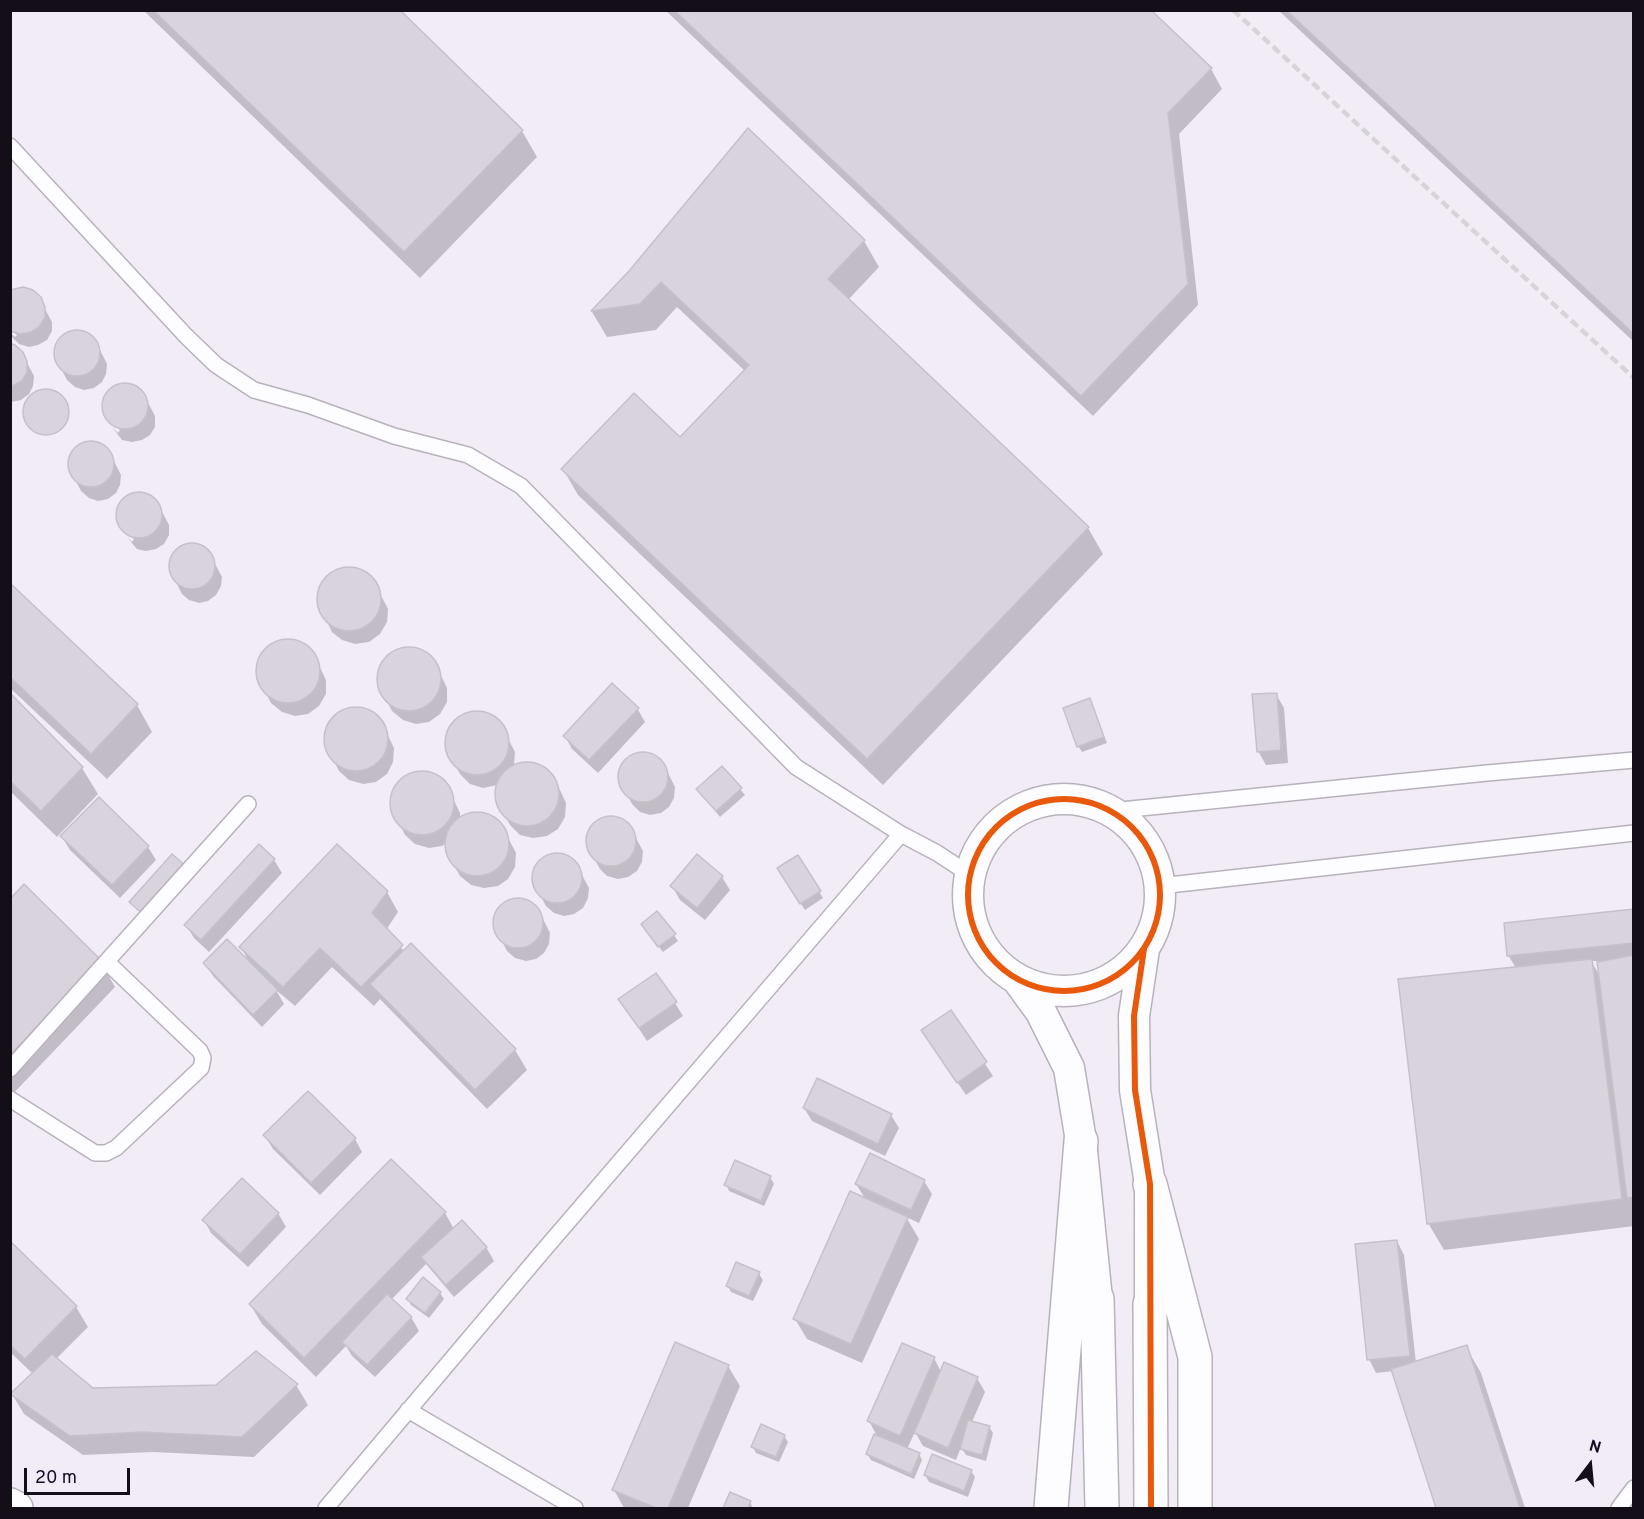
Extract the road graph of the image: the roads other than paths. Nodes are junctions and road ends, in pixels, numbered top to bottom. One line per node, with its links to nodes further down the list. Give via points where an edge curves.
1 (10, 146): 6 (lane, via 216,365 254,390 394,436 468,455 521,486 796,766)
2 (1634, 760): 4 (lane)
3 (248, 804): 10 (lane)
4 (1111, 811): 7 (street, via 1083,801 1053,800 1024,807 993,831 980,847); 8 (street, via 1135,830 1152,856)
5 (1634, 833): 8 (lane)
6 (900, 834): 7 (lane); 18 (lane)
7 (969, 874): 11 (street, via 967,904 975,933 991,958)
8 (1160, 886): 9 (street, via 1158,919)
9 (1144, 949): 11 (street, via 1125,970 1100,985 1072,992 1043,990); 15 (street, via 1134,1016 1135,1080)
10 (107, 962): 12 (lane); 13 (lane, via 200,1051 201,1068 106,1153 95,1153)
11 (1017, 980): 14 (street, via 1041,1012 1069,1068)
12 (10, 1069)
13 (10, 1099)
14 (1081, 1141): 16 (street); 24 (street)
15 (1150, 1184): 17 (street); 27 (street, via 1195,1357)
16 (1097, 1299): 25 (street)
17 (1150, 1304): 26 (street)
18 (408, 1410): 22 (lane); 23 (lane)
19 (1634, 1488): 28 (lane)
20 (10, 1505): 21 (street)
21 (16, 1509)
22 (326, 1509)
23 (575, 1509)
24 (1051, 1509)
25 (1101, 1509)
26 (1151, 1509)
27 (1195, 1509)
28 (1619, 1509)

